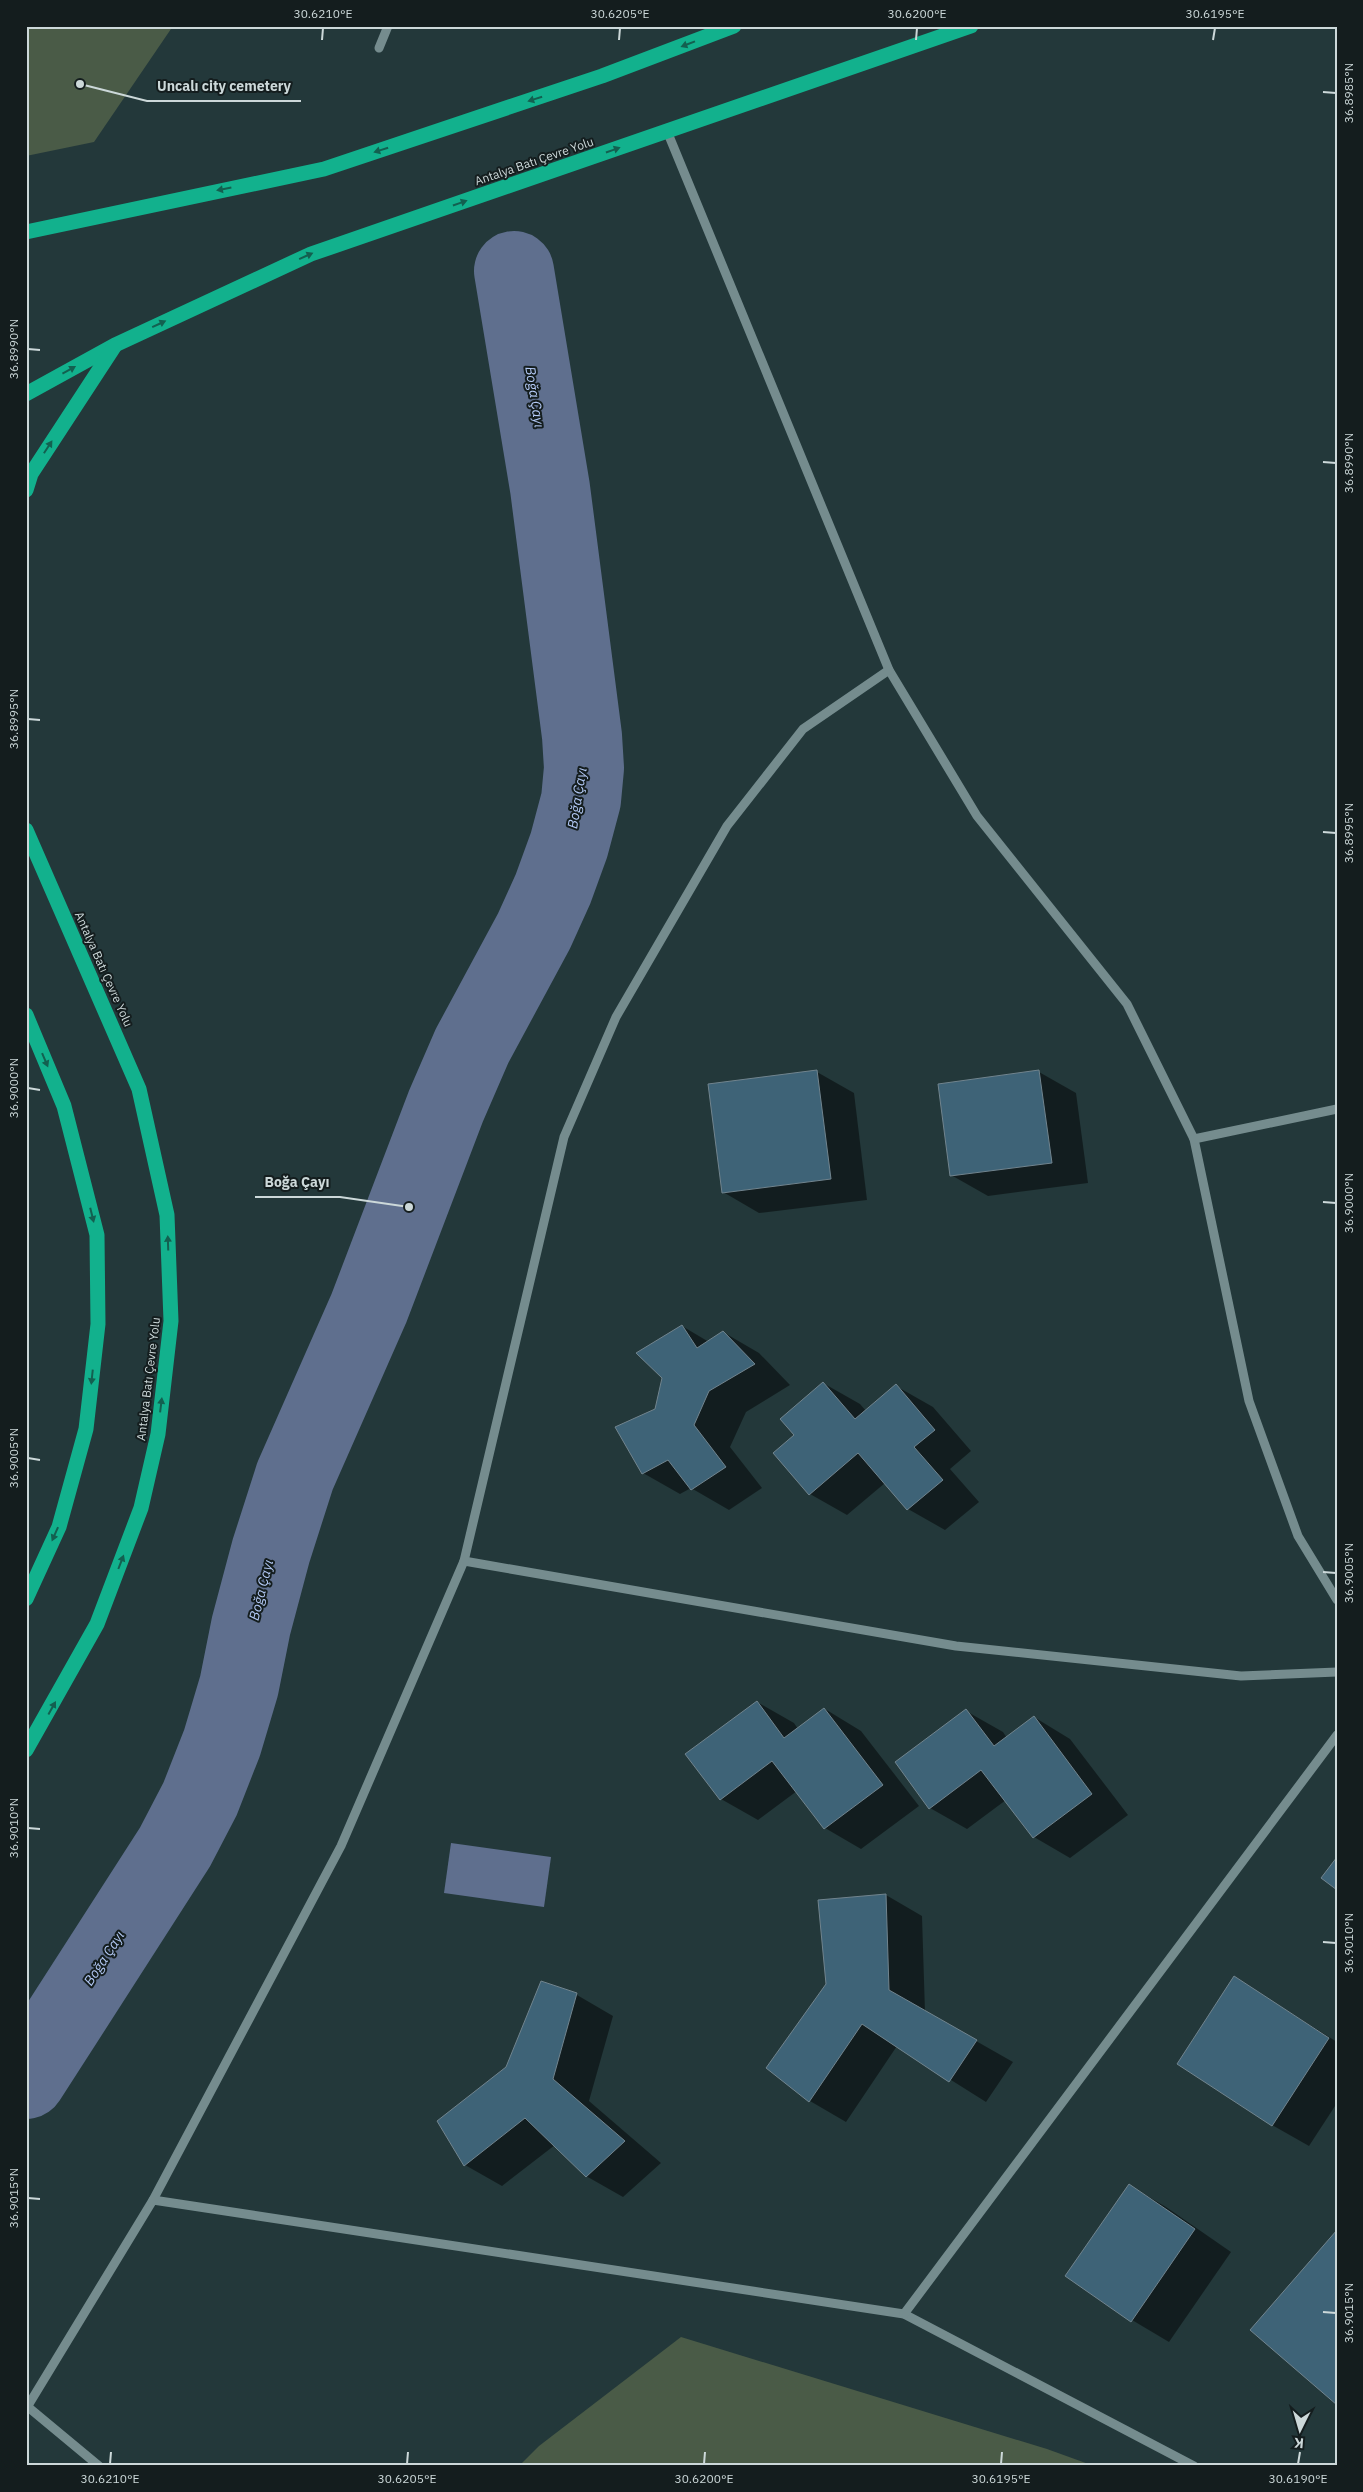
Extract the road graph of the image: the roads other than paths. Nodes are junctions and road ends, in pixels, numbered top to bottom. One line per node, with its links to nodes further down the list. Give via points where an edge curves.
1 (388, 26): 4 (street)
2 (734, 26): 6 (highway, one-way to 6, via 602,76 324,169)
3 (971, 26): 5 (highway, Antalya Batı Çevre Yolu)
4 (379, 48)
5 (667, 132): 7 (highway, Antalya Batı Çevre Yolu, one-way to 5, via 311,254); 10 (street)
6 (26, 232)
7 (115, 345): 8 (highway, Antalya Batı Çevre Yolu, one-way to 7); 9 (highway, one-way to 7, via 31,474)
8 (26, 394)
9 (26, 490)
10 (889, 670): 14 (street, via 977,816 1127,1004); 15 (street, via 802,729 727,826 616,1017 564,1137)
11 (26, 830): 20 (highway, Antalya Batı Çevre Yolu, one-way to 11, via 97,1624 141,1508 158,1434 171,1321 167,1215 139,1089)
12 (26, 1015): 16 (highway, one-way to 16, via 64,1106 97,1235 98,1324 86,1429 59,1527)
13 (1337, 1110): 14 (street)
14 (1194, 1139): 17 (street, via 1250,1401 1298,1536)
15 (464, 1561): 18 (street, via 956,1646 1241,1676); 21 (street, via 341,1846)
16 (26, 1598)
17 (1337, 1600)
18 (1337, 1672)
19 (1337, 1735): 22 (street)
20 (26, 1750)
21 (153, 2200): 22 (street); 23 (street)
22 (904, 2314): 25 (street)
23 (27, 2408): 24 (street)
24 (99, 2466)
25 (1194, 2466)

